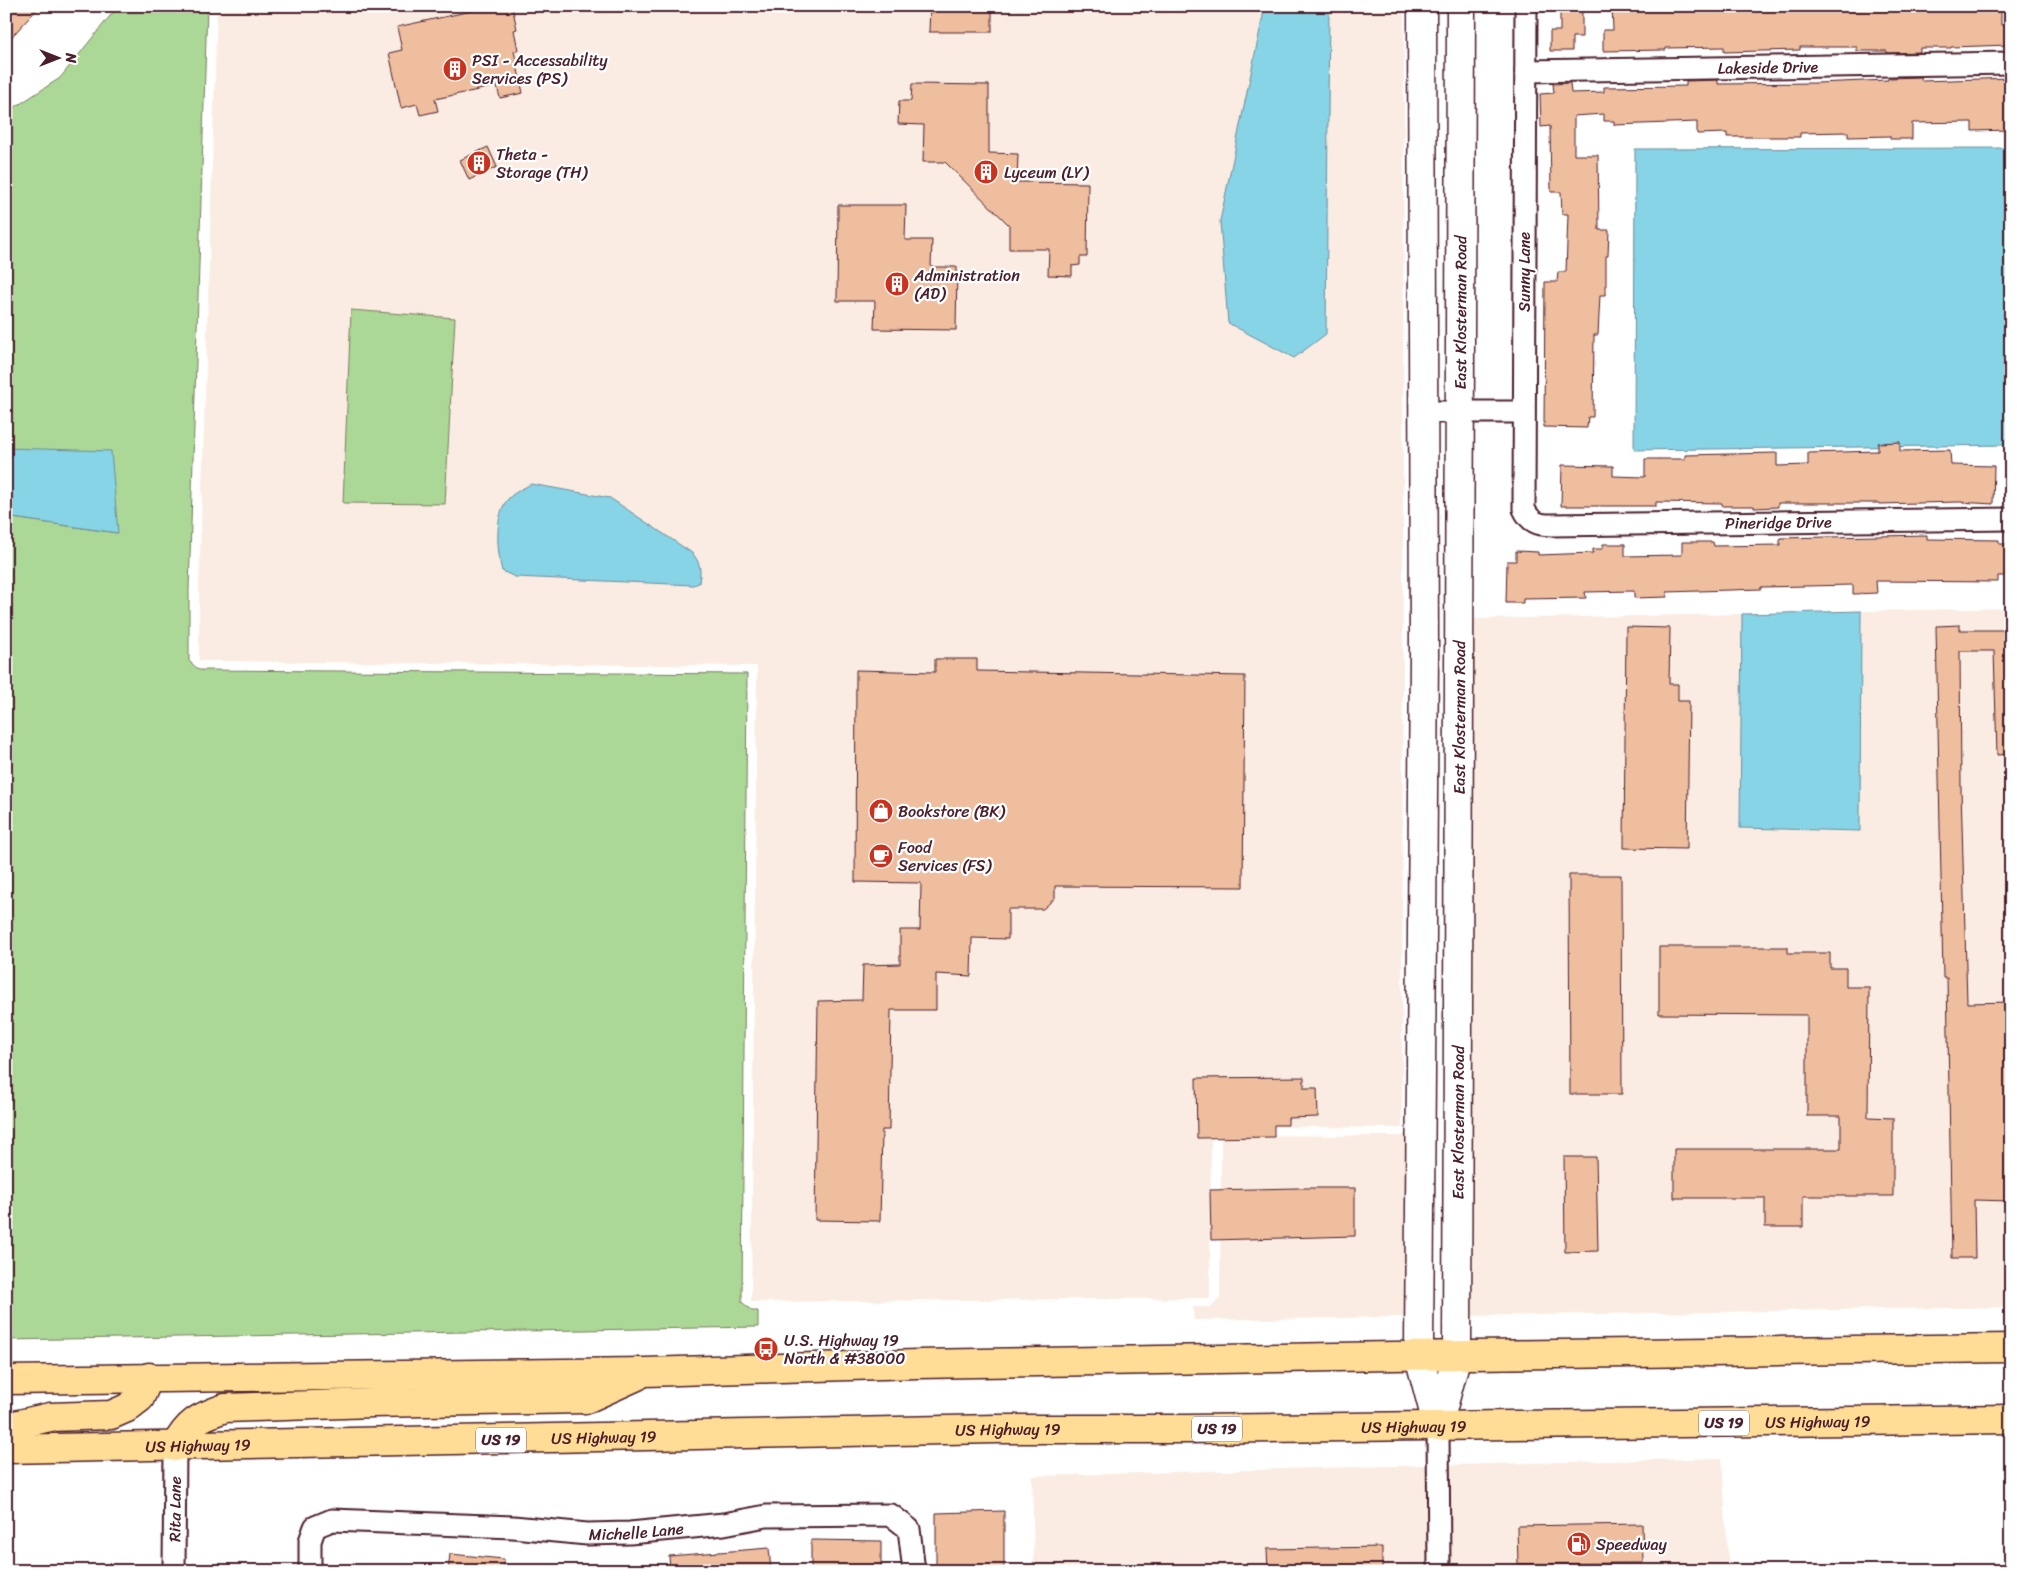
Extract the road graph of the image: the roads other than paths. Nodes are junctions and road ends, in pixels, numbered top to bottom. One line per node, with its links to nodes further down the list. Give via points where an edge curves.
1 (1422, 6): 6 (main road, East Klosterman Road)
2 (1461, 6): 7 (main road, East Klosterman Road)
3 (1526, 6): 5 (street, Sunny Lane)
4 (2011, 63): 5 (street, Lakeside Drive)
5 (1526, 71): 8 (street, Sunny Lane)
6 (1424, 412): 7 (street); 13 (main road, East Klosterman Road)
7 (1461, 412): 8 (street); 12 (main road, East Klosterman Road)
8 (1523, 412): 10 (street, Sunny Lane, via 1524,509 1532,521)
9 (2011, 519): 10 (street, Pineridge Drive)
10 (1546, 525)
11 (2011, 1348): 12 (highway)
12 (1457, 1355): 13 (highway); 18 (main road, East Klosterman Road)
13 (1419, 1356): 14 (highway); 18 (main road, East Klosterman Road)
14 (645, 1372): 15 (highway); 20 (highway, via 586,1399 225,1408 205,1415 184,1430)
15 (148, 1377): 16 (highway); 19 (highway, via 140,1398 111,1415 50,1417)
16 (6, 1380)
17 (2011, 1419): 18 (highway, US Highway 19 / US 19)
18 (1438, 1426): 20 (highway, US Highway 19 / US 19, via 996,1429); 25 (street, East Klosterman Road)
19 (6, 1427)
20 (175, 1446): 21 (highway, US Highway 19 / US 19); 22 (street, Rita Lane)
21 (6, 1449)
22 (174, 1571)
23 (310, 1571): 24 (street, Michelle Lane, via 310,1541 315,1527 332,1520 513,1526 587,1534 724,1524 766,1516 891,1515 909,1529)
24 (914, 1571)
25 (1439, 1571)

